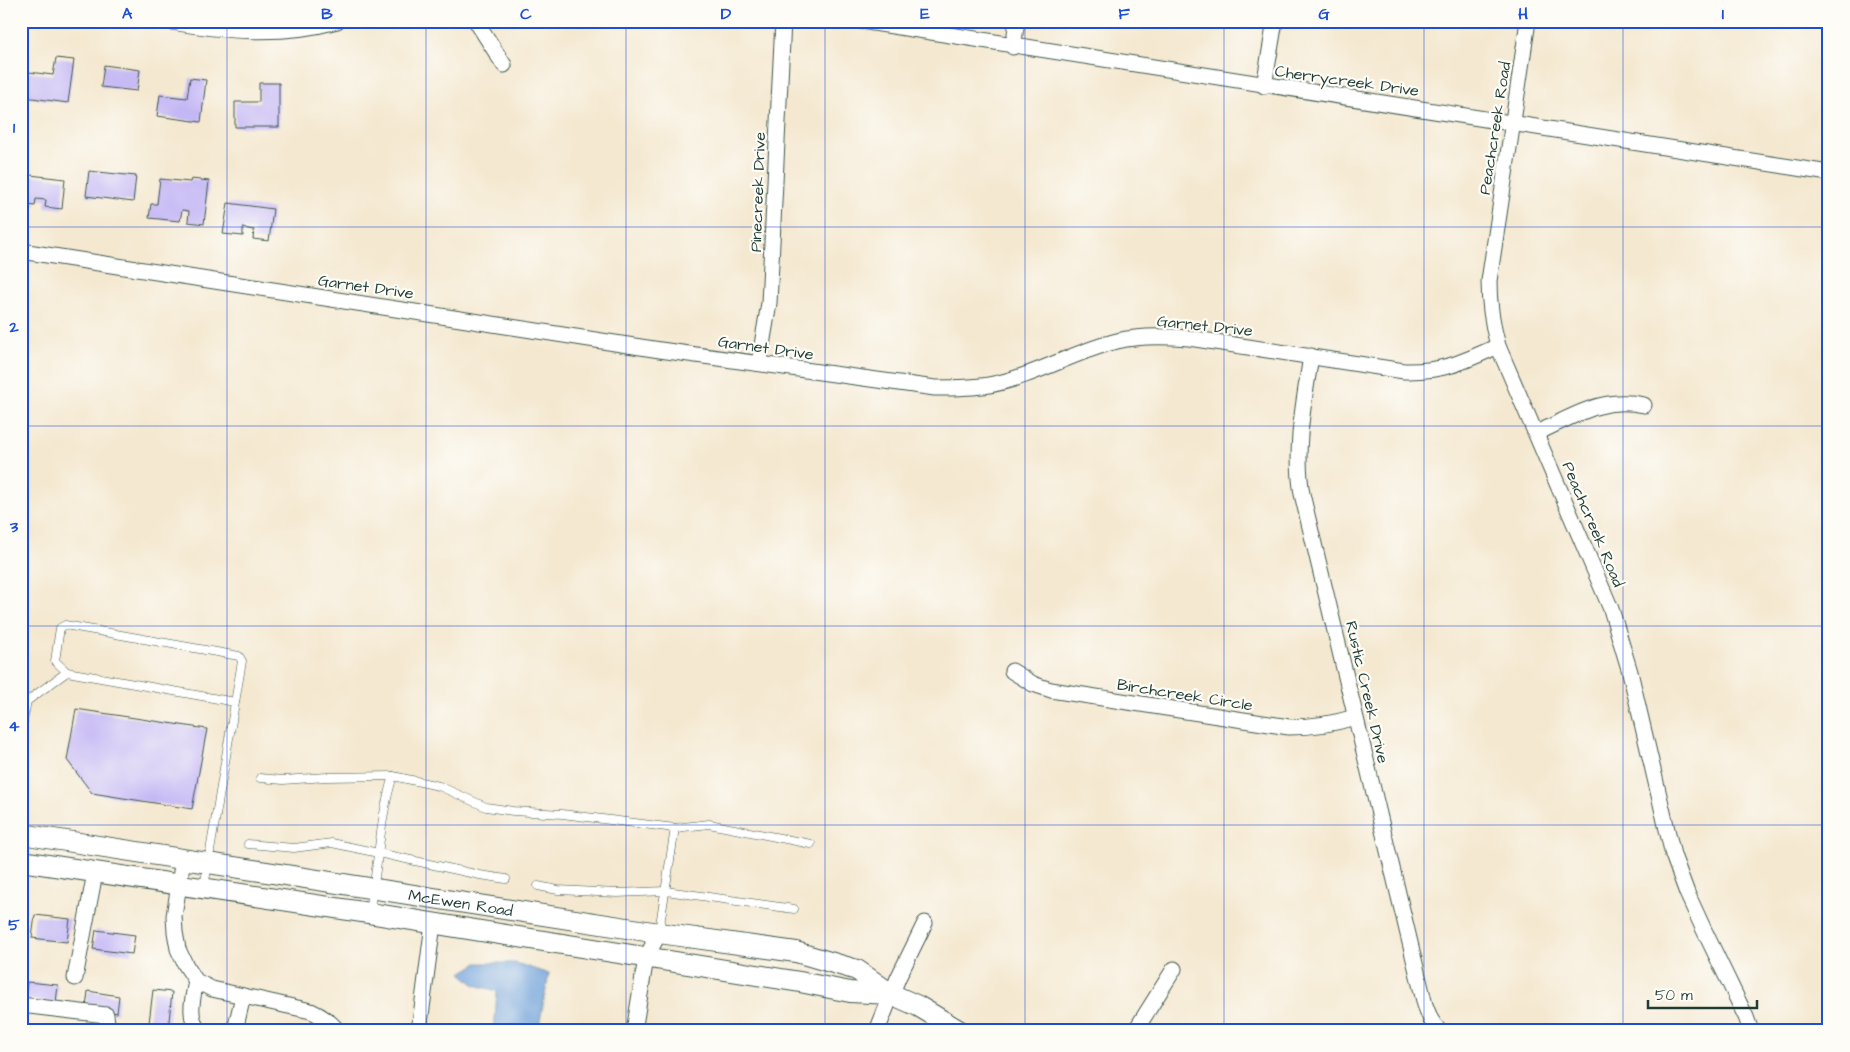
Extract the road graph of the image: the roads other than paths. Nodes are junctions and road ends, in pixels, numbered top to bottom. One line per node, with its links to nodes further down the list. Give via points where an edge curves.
1 (166, 21): 2 (street, via 242,31 307,28)
2 (336, 21)
3 (476, 21): 10 (street)
4 (783, 21): 17 (street, Pinecreek Drive, via 769,303)
5 (861, 21): 9 (street, Cherrycreek Drive)
6 (1018, 21): 9 (street)
7 (1275, 21): 11 (street)
8 (1528, 21): 12 (street, Peachcreek Road)
9 (1014, 46): 11 (street, Cherrycreek Drive)
10 (504, 66)
11 (1264, 86): 12 (street, Cherrycreek Drive)
12 (1512, 123): 13 (street, Cherrycreek Drive); 15 (street, Peachcreek Road, via 1489,281 1492,325)
13 (1829, 173)
14 (21, 251): 17 (street, Garnet Drive)
15 (1498, 346): 16 (street, Garnet Drive, via 1459,364 1422,371); 19 (street, Peachcreek Road)
16 (1311, 356): 17 (street, Garnet Drive, via 1189,338 1142,337 1118,340 990,385 935,388); 23 (street, Rustic Creek Drive, via 1299,433 1300,481)
17 (759, 363)
18 (1644, 405): 19 (street, via 1602,404)
19 (1537, 433): 65 (street, Peachcreek Road, via 1611,609 1630,672 1678,870)
20 (67, 672): 22 (lane); 22 (lane, via 55,661 60,628 65,625 239,656 242,661); 24 (lane, via 27,701)
21 (1012, 672): 23 (street, Birchcreek Circle, via 1051,690 1289,727 1310,728)
22 (235, 702): 34 (lane)
23 (1356, 717): 64 (street, Rustic Creek Drive, via 1425,1005)
24 (22, 721): 25 (lane)
25 (21, 732)
26 (393, 776): 27 (lane); 28 (lane, via 439,786 486,807); 32 (lane, via 382,819)
27 (260, 778)
28 (675, 828): 31 (lane, via 709,824); 42 (lane)
29 (21, 834): 33 (street, McEwen Road)
30 (248, 844): 32 (lane, via 294,848 332,843)
31 (811, 844)
32 (380, 853): 37 (lane); 41 (lane)
33 (183, 860): 34 (street, McEwen Road); 38 (street)
34 (208, 863): 40 (lane); 41 (street, McEwen Road)
35 (22, 866): 36 (street, McEwen Road)
36 (95, 873): 38 (street, McEwen Road); 50 (street)
37 (506, 879)
38 (179, 885): 40 (street, McEwen Road); 51 (street, via 174,916 178,949)
39 (538, 886): 42 (lane, via 617,893)
40 (204, 889): 44 (street, McEwen Road)
41 (374, 889): 44 (lane); 47 (street, McEwen Road)
42 (666, 890): 43 (lane); 47 (lane)
43 (794, 909)
44 (369, 913): 46 (street, McEwen Road)
45 (925, 923): 52 (street)
46 (433, 924): 48 (street, McEwen Road); 59 (street)
47 (659, 933): 48 (street); 52 (street, McEwen Road, via 796,952 857,970)
48 (646, 958): 52 (street, McEwen Road, via 850,992); 60 (street)
49 (1174, 969): 63 (street)
50 (75, 978)
51 (196, 981): 53 (street, via 212,989); 56 (street, via 191,1012)
52 (891, 994): 61 (street); 62 (street, McEwen Road)
53 (243, 996): 57 (street); 58 (street, via 310,1011 327,1019)
54 (21, 1005): 55 (street, via 106,1015)
55 (108, 1031)
56 (199, 1031)
57 (232, 1031)
58 (338, 1031)
59 (419, 1031)
60 (634, 1031)
61 (877, 1031)
62 (960, 1031)
63 (1136, 1031)
64 (1439, 1031)
65 (1751, 1031)

